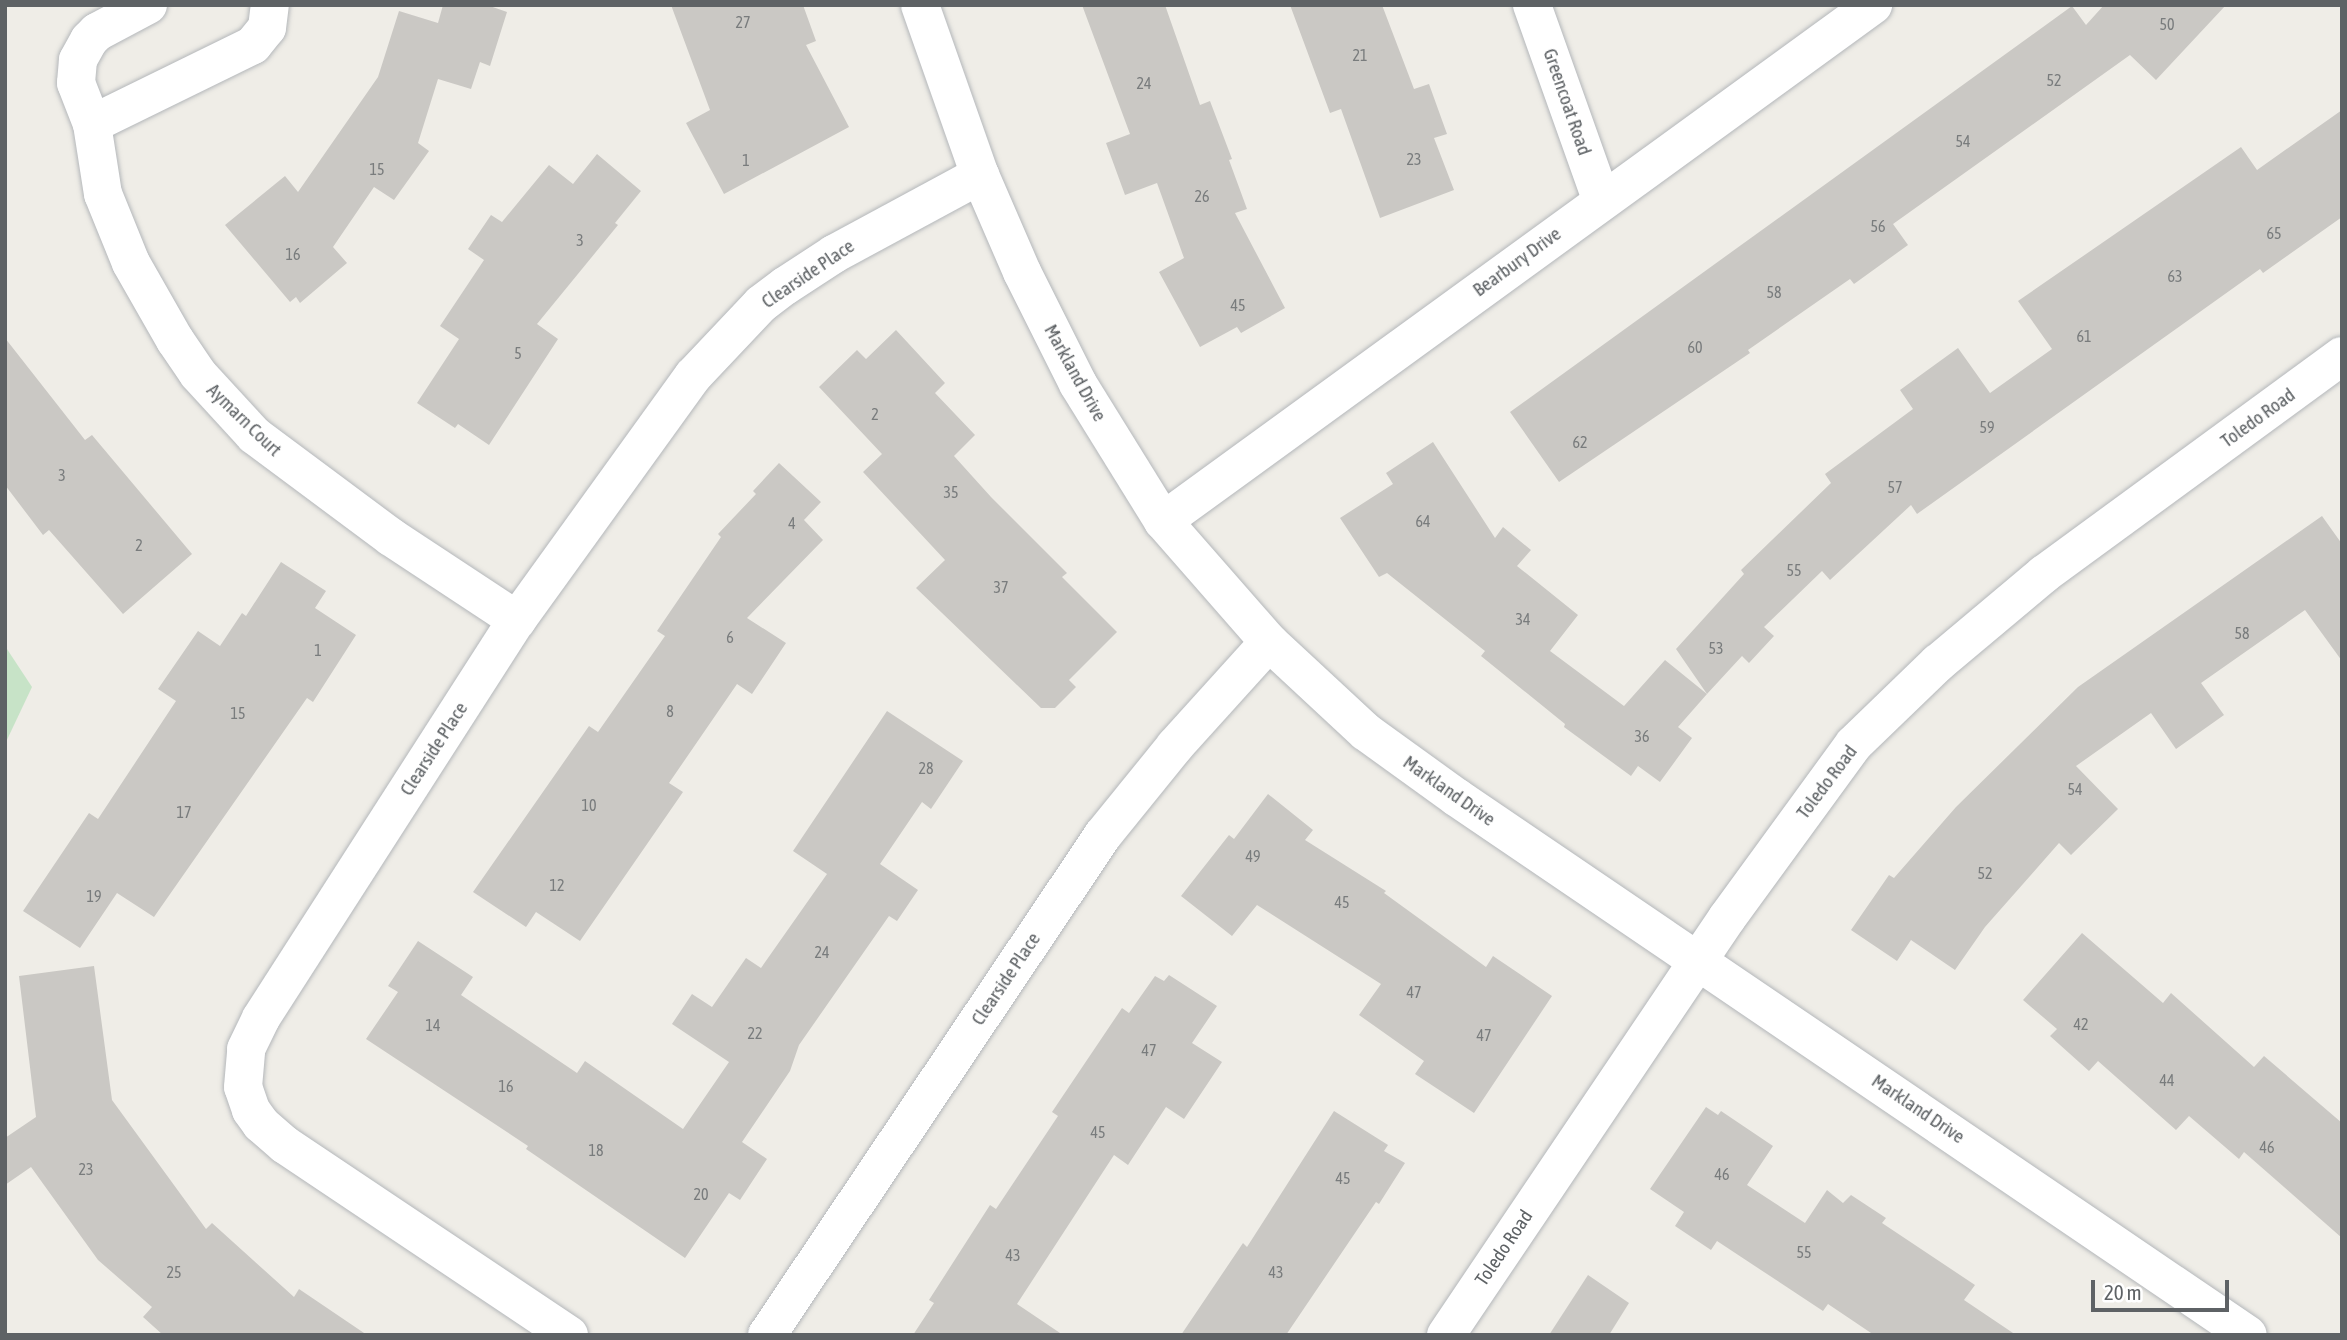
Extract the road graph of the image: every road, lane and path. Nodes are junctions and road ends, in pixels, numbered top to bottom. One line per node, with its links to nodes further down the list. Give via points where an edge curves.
1 (148, 5): 6 (street, Aymarn Court, via 97,32 82,49 76,83)
2 (270, 5): 6 (street, via 267,28 253,45)
3 (920, 5): 7 (street, Markland Drive)
4 (1532, 5): 8 (street, Greencoat Road)
5 (1873, 5): 8 (street, Bearbury Drive)
6 (92, 124): 11 (street, Aymarn Court, via 103,194 131,263 198,374 254,435 391,537)
7 (980, 175): 10 (street, Markland Drive, via 1078,384); 11 (street, Clearside Place, via 834,254 761,304 694,376)
8 (1601, 200): 10 (street, Bearbury Drive)
9 (2342, 356): 13 (street, Toledo Road, via 2044,574 1938,663 1854,744)
10 (1163, 521): 12 (street, Markland Drive)
11 (517, 620): 14 (street, Clearside Place, via 261,1018 246,1049 242,1074 251,1110 285,1145)
12 (1269, 642): 13 (street, Markland Drive, via 1366,732); 15 (street, Clearside Place, via 1103,835)
13 (1698, 959): 16 (street, Toledo Road); 17 (street, Markland Drive)
14 (569, 1335)
15 (767, 1335)
16 (1446, 1335)
17 (2248, 1335)

